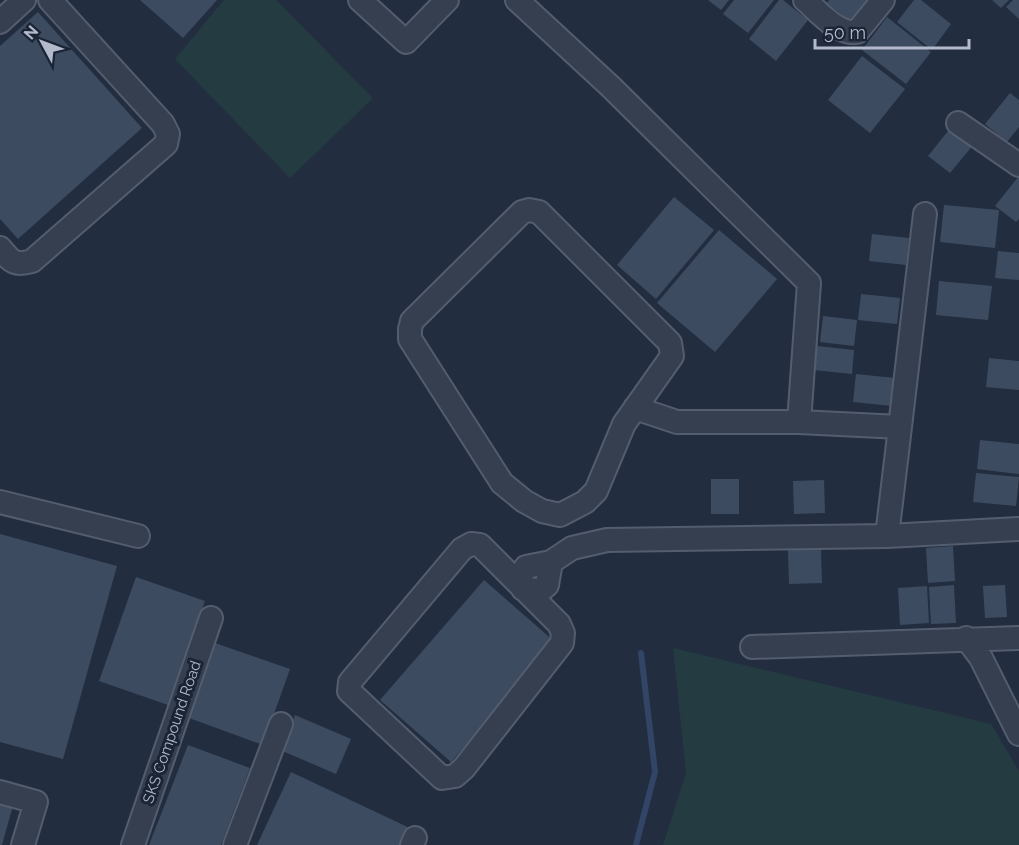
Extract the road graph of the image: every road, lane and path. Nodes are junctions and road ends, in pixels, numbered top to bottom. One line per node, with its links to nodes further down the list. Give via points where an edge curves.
1 (24, 0): 8 (street)
2 (50, 0): 12 (street, via 163,124 168,134 166,144 32,261 11,261)
3 (360, 0): 4 (street, via 406,42)
4 (447, 0)
5 (517, 0): 14 (street, via 611,87 808,283)
6 (804, 0): 7 (street, via 849,33 857,32)
7 (883, 0)
8 (0, 22)
9 (958, 123): 10 (street)
10 (1019, 165)
11 (925, 214): 15 (street)
12 (0, 248)
13 (635, 408): 14 (street, via 677,422); 17 (street, via 624,424 596,491 585,502); 17 (street, via 672,356 670,343 539,212 522,212 412,321 410,339 502,483 542,511)
14 (799, 422): 15 (street)
15 (900, 427): 20 (street)
16 (0, 502): 19 (street)
17 (560, 514): 21 (street)
18 (1019, 529): 20 (street)
19 (138, 536)
20 (887, 536): 21 (street, via 607,540)
21 (572, 548): 22 (street, via 550,562 547,585 541,590)
22 (524, 589): 22 (street, via 559,624 562,643 464,768 455,776 442,778 354,697 349,691 350,682 462,549 471,544 480,545)
23 (211, 618): 31 (street, SKS Compound Road)
24 (966, 638): 25 (street); 26 (street); 28 (street, via 981,658)
25 (1019, 638)
26 (752, 647)
27 (281, 724): 32 (street)
28 (1019, 734)
29 (0, 792): 30 (street, via 36,802)
30 (23, 845)
31 (133, 845)
32 (235, 845)

